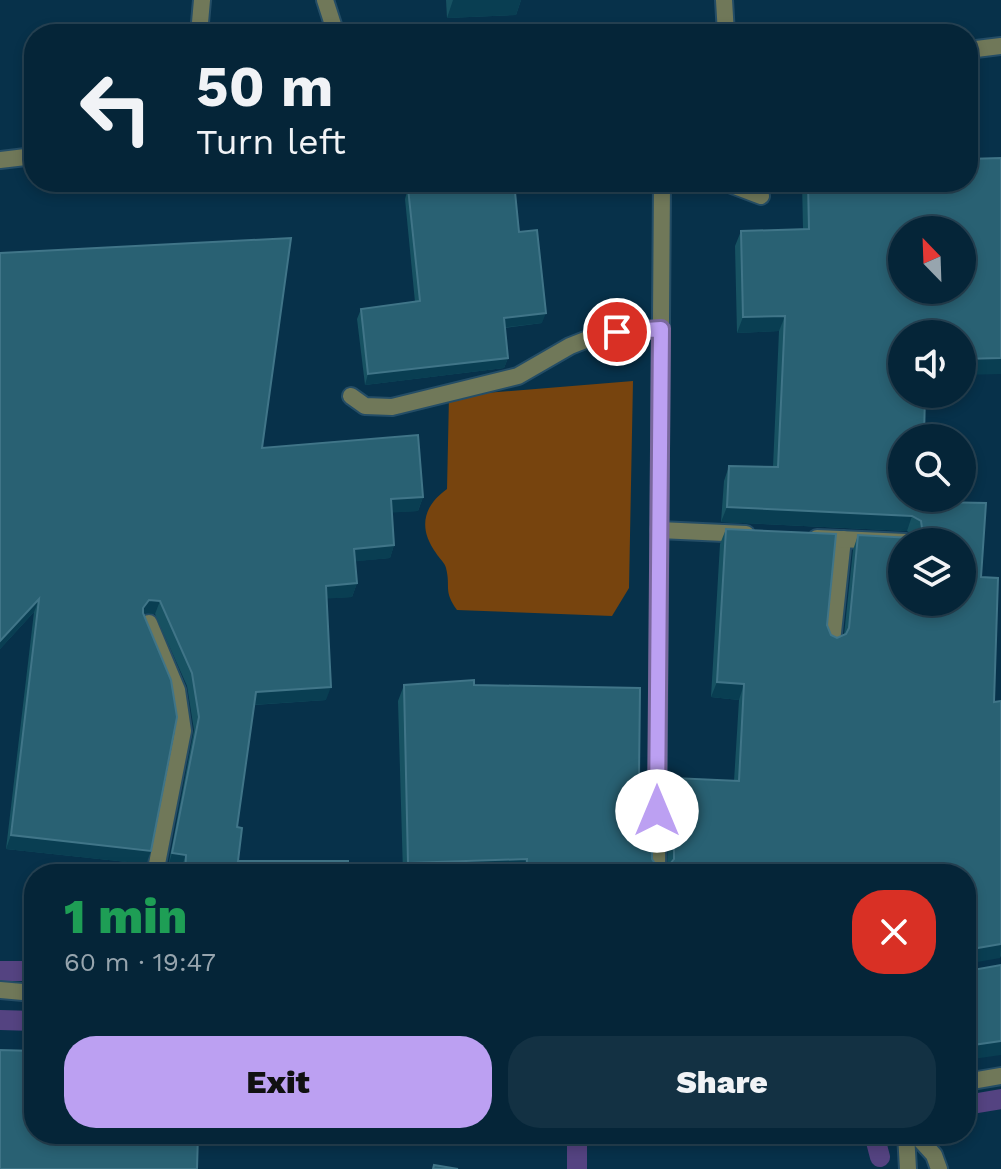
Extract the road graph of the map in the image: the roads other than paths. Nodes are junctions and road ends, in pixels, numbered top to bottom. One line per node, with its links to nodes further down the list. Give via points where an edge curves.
1 (202, 0): 4 (street)
2 (325, 0): 5 (street)
3 (724, 0): 6 (street)
4 (200, 24)
5 (333, 24)
6 (725, 24)
7 (1001, 46): 8 (street)
8 (978, 49)
9 (24, 157): 10 (street)
10 (0, 160)
11 (662, 192): 14 (street)
12 (750, 192): 13 (street)
13 (761, 196)
14 (661, 329): 15 (street, via 593,337 518,376 392,407 365,406); 16 (street)
15 (351, 396)
16 (659, 530): 17 (street); 24 (street)
17 (767, 536)
18 (797, 537): 19 (street)
19 (843, 539): 20 (street); 22 (street)
20 (888, 541)
21 (149, 623): 23 (street, via 177,690 183,731)
22 (832, 642)
23 (157, 864)
24 (657, 864)
25 (0, 990): 26 (street)
26 (24, 992)
27 (1001, 1076): 28 (street)
28 (976, 1080)
29 (907, 1144): 31 (street)
30 (924, 1144): 32 (street)
31 (908, 1169)
32 (939, 1169)

